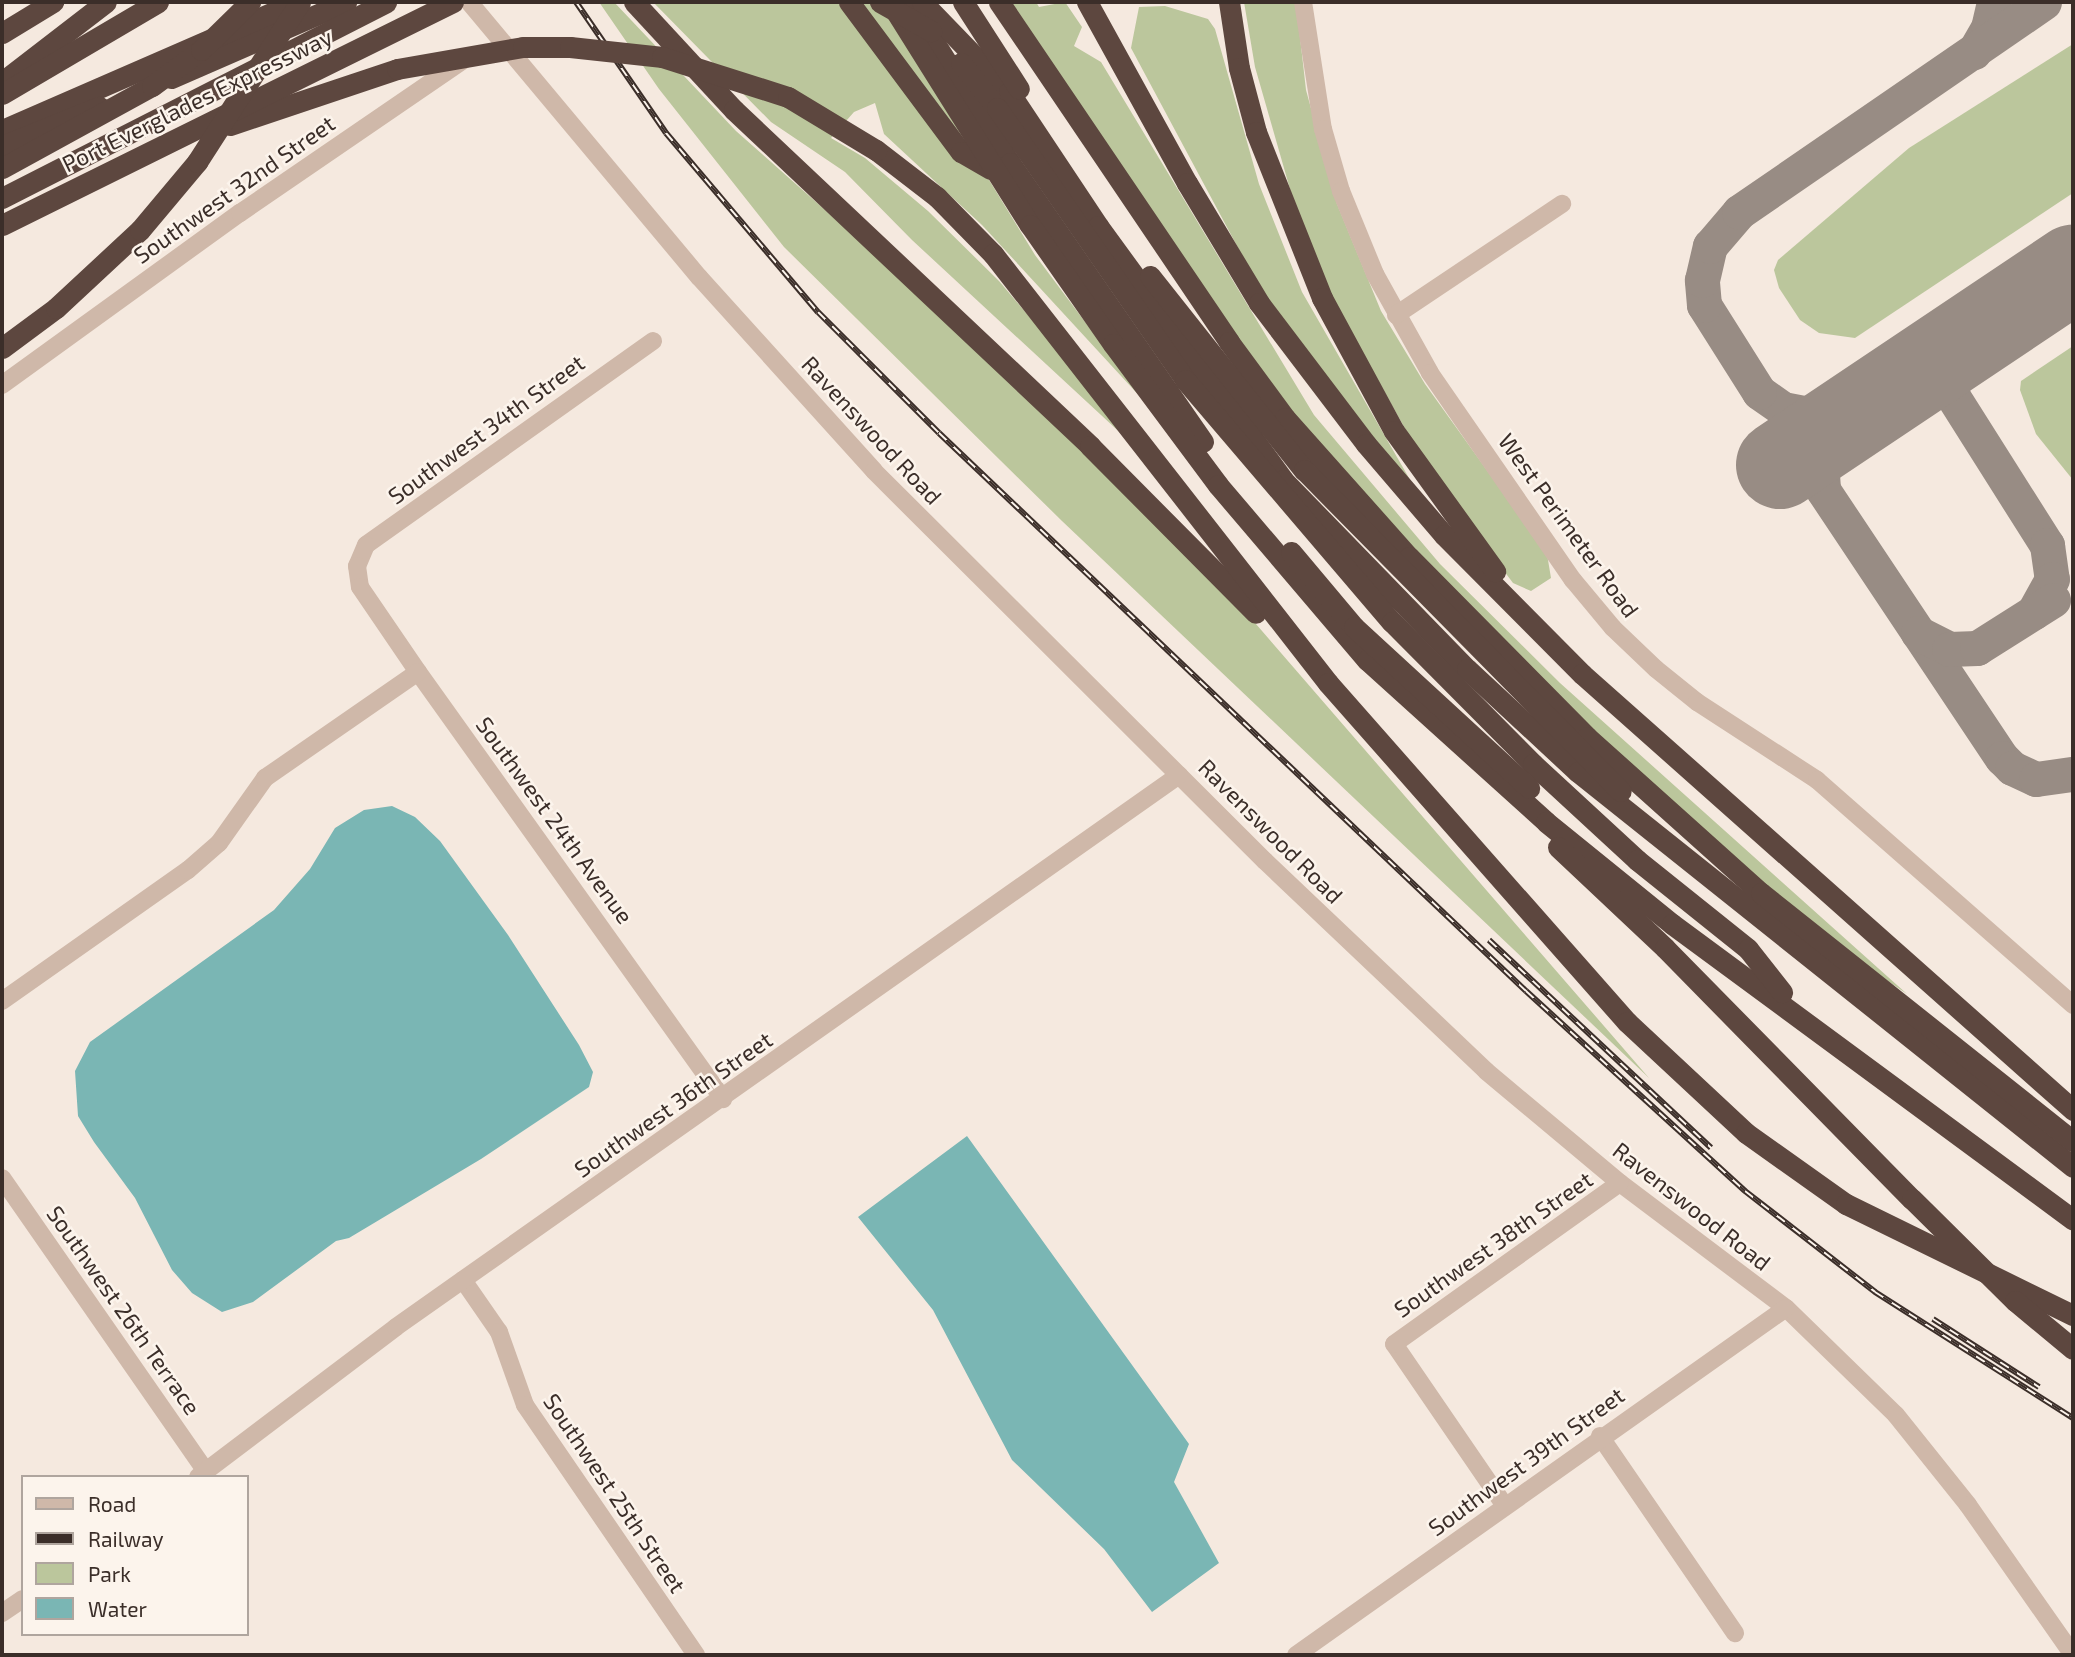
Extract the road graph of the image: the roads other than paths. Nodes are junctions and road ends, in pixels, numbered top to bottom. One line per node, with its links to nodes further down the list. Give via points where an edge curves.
1 (53, 2): 21 (highway)
2 (106, 2): 23 (highway)
3 (158, 2): 24 (highway)
4 (250, 2): 28 (highway, bridge, via 201,50 152,86)
5 (298, 2): 25 (highway, Port Everglades Expressway); 35 (highway, bridge, via 197,162 140,230 56,308)
6 (345, 2): 26 (highway)
7 (453, 2): 27 (highway, Port Everglades Expressway)
8 (469, 2): 22 (street, Ravenswood Road)
9 (634, 2): 40 (highway, via 734,110 1069,427)
10 (849, 2): 29 (highway, via 961,152)
11 (880, 2): 44 (highway, bridge, via 931,31 997,108 1185,380 1383,612 1580,807 1748,949)
12 (890, 2): 29 (highway)
13 (909, 2): 44 (highway, via 1010,163 1199,436 1354,627 1562,818)
14 (922, 2): 43 (highway, via 1009,92 1098,226 1283,480 1477,679 1578,772)
15 (963, 2): 43 (highway, via 1104,219 1304,470 1504,678)
16 (999, 2): 49 (highway, via 1229,342 1285,418 1400,547 1587,737 1751,884)
17 (1087, 2): 39 (highway, via 1209,222 1291,348 1434,524)
18 (1229, 2): 39 (highway, via 1242,78 1268,166 1339,334 1430,484)
19 (1303, 2): 33 (street, West Perimeter Road, via 1318,106 1349,213)
20 (379, 5): 30 (highway)
21 (2, 33)
22 (497, 38): 36 (street, Southwest 32nd Street, via 240,213); 42 (street, Ravenswood Road, via 699,277 874,471)
23 (2, 82)
24 (2, 94)
25 (2, 130)
26 (2, 146)
27 (158, 149): 32 (highway, Port Everglades Expressway); 40 (highway, bridge, via 397,69 523,47 662,57 788,97 876,150 937,197 993,254)
28 (2, 168)
29 (996, 172): 41 (highway, via 1161,408 1277,558 1367,660)
30 (2, 198)
31 (1562, 204): 33 (street)
32 (2, 225)
33 (1396, 315): 46 (street, West Perimeter Road, via 1430,373 1561,563 1626,643 1697,702 1817,780)
34 (653, 341): 37 (street, Southwest 34th Street, via 366,545)
35 (2, 348)
36 (2, 385)
37 (357, 566): 38 (street, Southwest 24th Avenue, via 360,587)
38 (418, 673): 45 (street, via 265,778 219,843 188,870); 47 (street, Southwest 24th Avenue)
39 (1582, 674): 48 (highway)
40 (1328, 683): 57 (highway, via 1627,1022 1746,1133 1882,1226)
41 (1478, 762): 54 (highway, via 1672,923); 58 (highway, bridge, via 1516,806 1665,948 1912,1199 2015,1300)
42 (1179, 775): 47 (street, Southwest 36th Street); 52 (street, Ravenswood Road, via 1409,1002)
43 (1720, 888): 50 (highway)
44 (1782, 992): 53 (highway)
45 (2, 1001)
46 (2073, 1005)
47 (723, 1099): 55 (street, Southwest 36th Street)
48 (2073, 1110)
49 (2073, 1140)
50 (2073, 1167)
51 (2, 1178): 60 (street, Southwest 26th Terrace)
52 (1620, 1183): 56 (street, Ravenswood Road); 61 (street, Southwest 38th Street, via 1394,1344)
53 (2073, 1207)
54 (2073, 1220)
55 (463, 1280): 60 (street, Southwest 36th Street); 65 (street, Southwest 25th Street, via 499,1332 525,1405)
56 (1786, 1308): 59 (street, Southwest 39th Street); 67 (street, Ravenswood Road, via 1896,1415 1968,1505)
57 (2071, 1315)
58 (2073, 1349)
59 (1600, 1436): 61 (street, Southwest 39th Street); 64 (street)
60 (202, 1474)
61 (1505, 1506): 66 (street, Southwest 39th Street)
62 (21, 1600): 63 (street)
63 (2, 1613)
64 (1735, 1633)
65 (696, 1655)
66 (1296, 1655)
67 (2073, 1655)

